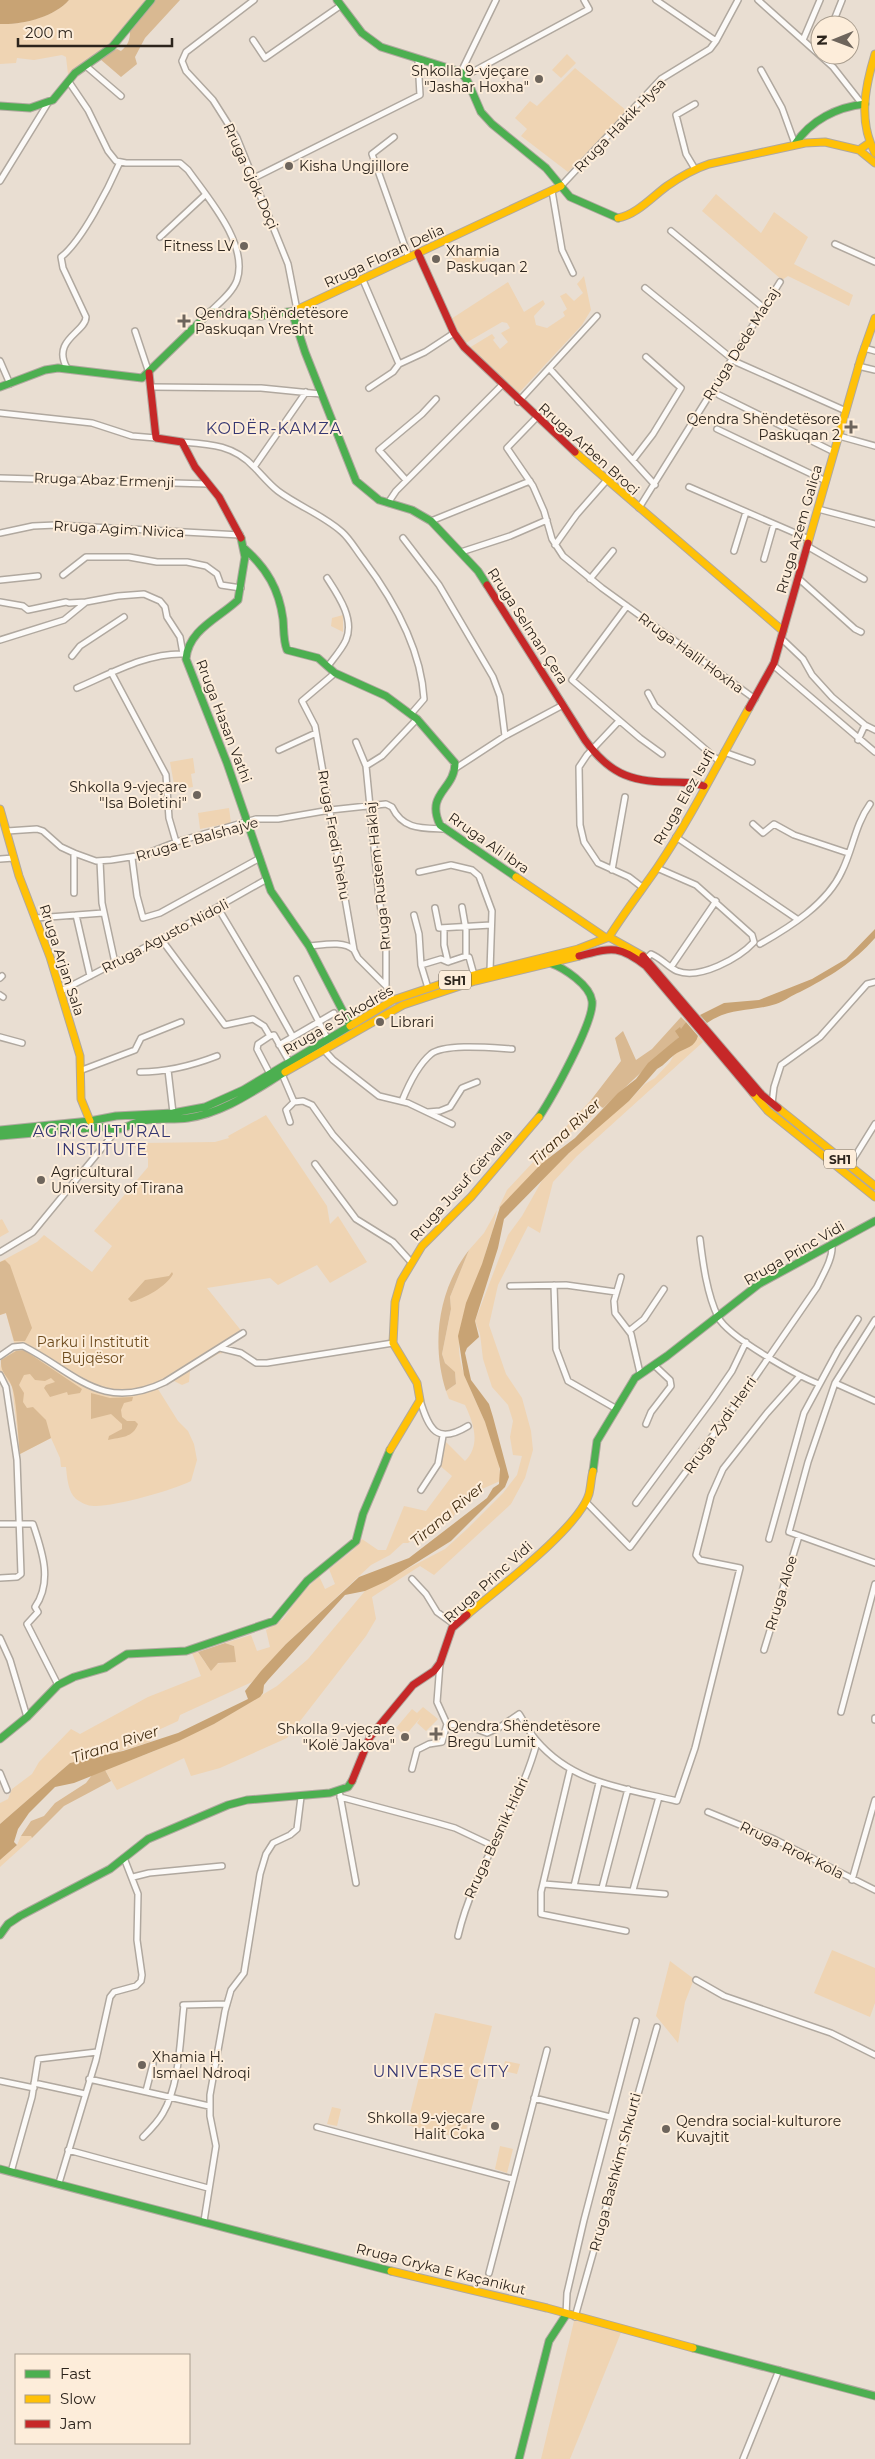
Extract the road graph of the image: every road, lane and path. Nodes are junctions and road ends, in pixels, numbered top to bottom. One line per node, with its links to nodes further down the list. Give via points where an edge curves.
1 (151, 0): 19 (street, via 112,47)
2 (254, 0): 36 (street, Rruga Gjok Doçi, via 186,52 182,61 186,71 223,114)
3 (496, 0): 21 (street)
4 (584, 0): 21 (street, via 588,9)
5 (656, 0): 14 (street)
6 (738, 0): 14 (street, Rruga Hakik Hysa)
7 (758, 0): 13 (street)
8 (820, 0): 13 (street)
9 (842, 0): 11 (street)
10 (338, 3): 12 (street, via 265,58); 17 (street, via 373,43)
11 (836, 15)
12 (252, 40)
13 (803, 40): 15 (street)
14 (716, 41): 38 (street, Rruga Hakik Hysa, via 710,49 661,79)
15 (810, 46)
16 (875, 54): 26 (street)
17 (418, 60): 21 (street, via 450,67); 36 (street, via 420,95)
18 (831, 65): 26 (street)
19 (86, 66): 22 (street); 23 (street)
20 (761, 70): 30 (street, via 782,108)
21 (462, 74): 38 (street, via 485,118 546,168)
22 (70, 77): 24 (street); 33 (street, via 108,151)
23 (121, 96)
24 (48, 103): 27 (street, via 30,108); 37 (street)
25 (695, 104): 35 (street, via 676,115 686,154)
26 (863, 104): 29 (street); 30 (street, via 831,114 803,132)
27 (0, 106)
28 (394, 137): 45 (street, via 372,154)
29 (869, 143): 31 (street); 32 (street)
30 (795, 144): 31 (street, via 825,142); 35 (street)
31 (859, 150): 34 (street)
32 (875, 153)
33 (120, 162): 40 (street, via 180,163); 65 (street, via 74,244 61,257 86,317 62,353)
34 (875, 163)
35 (695, 169): 38 (street, via 637,211 619,218 582,204)
36 (254, 178): 52 (street, Rruga Gjok Doçi, via 288,264)
37 (0, 181)
38 (561, 186): 39 (street, Rruga Floran Delia)
39 (552, 191): 44 (street, Rruga Floran Delia); 47 (street, via 562,250)
40 (205, 195): 42 (street); 53 (street, via 230,233 238,273 233,286)
41 (670, 231): 51 (street)
42 (160, 237)
43 (835, 244): 46 (street)
44 (418, 253): 45 (street, Rruga Floran Delia); 57 (street, Rruga Arben Broci)
45 (409, 258): 48 (street, Rruga Floran Delia)
46 (875, 262)
47 (573, 273)
48 (363, 280): 52 (street, Rruga Floran Delia); 63 (street)
49 (780, 282): 51 (street, Rruga Dede Macaj)
50 (645, 288): 61 (street)
51 (764, 308): 61 (street, Rruga Dede Macaj)
52 (294, 311): 53 (street, Rruga Floran Delia, via 261,316); 75 (street, Rruga Selman Çera)
53 (210, 312): 68 (street)
54 (597, 316): 66 (street)
55 (875, 318): 58 (street, Rruga Azem Galica)
56 (135, 331): 68 (street)
57 (454, 333): 63 (street); 70 (street, Rruga Arben Broci)
58 (864, 348): 59 (street); 64 (street, Rruga Azem Galica)
59 (875, 351)
60 (646, 357): 88 (street, via 681,388)
61 (731, 359): 79 (street); 96 (street, Rruga Dede Macaj)
62 (0, 361): 69 (street)
63 (399, 364): 73 (street, via 394,372)
64 (858, 366): 67 (street); 79 (street, Rruga Azem Galica)
65 (67, 368): 68 (street, via 139,379); 69 (street, via 52,368)
66 (548, 368): 78 (street); 88 (street)
67 (875, 370)
68 (149, 374): 71 (street)
69 (10, 384): 72 (street)
70 (502, 385): 78 (street, Rruga Arben Broci); 91 (street)
71 (151, 387): 74 (street, via 261,388); 84 (street)
72 (0, 388)
73 (369, 388)
74 (306, 392): 75 (street); 89 (street)
75 (321, 394): 98 (street, Rruga Selman Çera, via 356,482 371,495)
76 (719, 395): 87 (street)
77 (436, 399): 91 (street, via 379,450)
78 (518, 402): 81 (street, Rruga Arben Broci)
79 (846, 411): 83 (street, Rruga Azem Galica)
80 (0, 413): 84 (street, via 92,423 132,436)
81 (536, 418): 92 (street, via 507,448); 93 (street, Rruga Arben Broci)
82 (716, 429): 94 (street)
83 (839, 436): 86 (street); 87 (street, Rruga Azem Galica)
84 (156, 438): 85 (street)
85 (182, 442): 89 (street, via 231,449); 95 (street, Rruga Hasan Vathi)
86 (875, 446)
87 (834, 452): 94 (street, Rruga Azem Galica)
88 (633, 460): 96 (street)
89 (254, 467): 141 (street, via 278,491 342,532 389,594 410,640 423,689 423,703)
90 (0, 478): 95 (street, Rruga Abaz Ermenji)
91 (406, 480): 98 (street)
92 (530, 481): 102 (street); 103 (street)
93 (606, 481): 99 (street, Rruga Arben Broci); 110 (street)
94 (826, 481): 100 (street, Rruga Azem Galica)
95 (208, 484): 107 (street, Rruga Hasan Vathi)
96 (655, 485): 99 (street, Rruga Dede Macaj)
97 (689, 487): 101 (street)
98 (388, 503): 103 (street, Rruga Selman Çera, via 412,510)
99 (638, 508): 129 (street, Rruga Arben Broci)
100 (818, 509): 105 (street); 109 (street, Rruga Azem Galica)
101 (746, 512): 104 (street); 113 (street)
102 (546, 520): 110 (street); 114 (street)
103 (431, 521): 114 (street, Rruga Selman Çera)
104 (774, 524): 109 (street); 115 (street)
105 (875, 524)
106 (0, 533): 107 (street, Rruga Agim Nivica, via 56,525)
107 (240, 535): 111 (street, Rruga Hasan Vathi)
108 (403, 538): 146 (street, via 439,585 494,677)
109 (808, 543): 119 (street, Rruga Azem Galica); 121 (street)
110 (555, 545): 120 (street, Rruga Halil Hoxha)
111 (245, 549): 123 (street, Rruga Hasan Vathi); 134 (street, via 267,570 278,592 285,647 314,656)
112 (613, 551): 120 (street)
113 (734, 551)
114 (460, 552): 140 (street, Rruga Selman Çera, via 487,582)
115 (764, 559)
116 (63, 575): 123 (street, via 86,557 129,557 206,566 217,574 221,585)
117 (38, 576): 122 (street)
118 (327, 578): 134 (street, via 338,596 348,624 347,638)
119 (798, 578): 128 (street); 129 (street, Rruga Azem Galica)
120 (590, 579): 126 (street, Rruga Halil Hoxha)
121 (864, 579)
122 (0, 580)
123 (241, 588): 131 (street, Rruga Hasan Vathi, via 238,600 197,634)
124 (0, 602): 125 (street, via 28,610 66,602)
125 (86, 602): 130 (street, via 64,620); 131 (street, via 136,594 160,601 180,637)
126 (627, 606): 139 (street, Rruga Halil Hoxha); 142 (street, via 572,680)
127 (124, 617): 132 (street, via 80,646)
128 (861, 632)
129 (782, 635): 133 (street, Rruga Elez Isufi); 143 (street, via 803,658 822,687)
130 (0, 640)
131 (184, 654): 135 (street, via 169,654); 164 (street, Rruga Hasan Vathi)
132 (72, 656)
133 (773, 665): 139 (street, Rruga Elez Isufi); 147 (street)
134 (328, 666): 136 (street)
135 (111, 672): 137 (street); 169 (street, via 166,775)
136 (335, 674): 141 (street, via 378,691); 145 (street, Rruga Fredi Shehu, via 302,701 311,714)
137 (77, 688)
138 (648, 693): 154 (street, via 655,706)
139 (755, 699): 151 (street, Rruga Elez Isufi)
140 (564, 705): 146 (street, Rruga Ali Ibra); 150 (street, Rruga Selman Çera)
141 (414, 717): 156 (street, via 382,756); 157 (street)
142 (620, 721): 150 (street); 153 (street)
143 (865, 725): 144 (street); 147 (street)
144 (875, 730)
145 (316, 733): 149 (street); 163 (street, Rruga Fredi Shehu)
146 (505, 736): 157 (street, Rruga Ali Ibra)
147 (858, 740): 152 (street)
148 (356, 742): 156 (street, Rruga Rustem Haklaj)
149 (279, 750)
150 (592, 750): 158 (street, Rruga Selman Çera, via 604,765 617,773); 178 (street, via 579,767 580,825 592,857)
151 (724, 752): 154 (street, Rruga Elez Isufi); 155 (street)
152 (875, 752)
153 (662, 754)
154 (719, 760): 158 (street, Rruga Elez Isufi)
155 (752, 762)
156 (366, 766): 161 (street, Rruga Rustem Haklaj)
157 (456, 768): 166 (street, Rruga Ali Ibra, via 439,793 435,806 438,822)
158 (704, 786): 168 (street, Rruga Elez Isufi)
159 (626, 797): 178 (street)
160 (870, 804): 170 (street)
161 (370, 806): 163 (street, Rruga E Balshajve); 166 (street, Rruga E Balshajve, via 390,804 396,816 408,826); 216 (street, Rruga Rustem Haklaj, via 386,940)
162 (0, 809): 167 (street, Rruga Arjan Sala)
163 (330, 810): 164 (street, Rruga E Balshajve); 200 (street, Rruga Fredi Shehu)
164 (248, 822): 169 (street, Rruga E Balshajve); 174 (street, Rruga Hasan Vathi)
165 (753, 824): 170 (street, via 763,833 774,824 794,835)
166 (445, 829): 195 (street, Rruga Ali Ibra)
167 (7, 831): 171 (street, Rruga E Balshajve, via 29,828 43,831); 172 (street, Rruga Arjan Sala)
168 (676, 837): 177 (street, Rruga Elez Isufi); 191 (street)
169 (176, 842): 173 (street, Rruga E Balshajve)
170 (848, 853): 191 (street, via 835,884 818,904)
171 (74, 854): 176 (street, Rruga E Balshajve); 182 (street)
172 (14, 858): 175 (street); 190 (street, Rruga Arjan Sala)
173 (132, 858): 174 (street, via 143,918); 176 (street, Rruga E Balshajve)
174 (260, 858): 180 (street, Rruga Hasan Vathi)
175 (0, 859)
176 (100, 861): 187 (street)
177 (657, 868): 181 (street, Rruga Elez Isufi); 183 (street, via 696,885)
178 (612, 870): 181 (street)
179 (419, 872): 192 (street, via 444,865 472,870 480,876 490,903)
180 (267, 879): 185 (street, Rruga Agusto Nidoli); 198 (street, Rruga Hasan Vathi, via 277,901)
181 (642, 887): 195 (street, Rruga Elez Isufi)
182 (74, 893)
183 (716, 902): 197 (street); 208 (street)
184 (462, 907): 193 (street)
185 (218, 908): 196 (street, Rruga Agusto Nidoli); 226 (street)
186 (434, 908): 194 (street, via 439,928)
187 (103, 913): 188 (street); 205 (street)
188 (76, 915): 190 (street); 213 (street)
189 (414, 915): 207 (street)
190 (36, 918): 218 (street, Rruga Arjan Sala)
191 (797, 919): 197 (street)
192 (491, 926): 193 (street); 209 (street)
193 (466, 927): 194 (street); 201 (street)
194 (444, 929): 204 (street)
195 (608, 938): 199 (street, Rruga Elez Isufi, via 614,945); 202 (street, SH1, via 631,947); 209 (street, Rruga e Shkodrës / SH1, via 578,949)
196 (162, 939): 205 (street, Rruga Agusto Nidoli); 224 (street, via 225,1025 253,1019 264,1026)
197 (759, 944): 208 (street, via 712,970 686,973)
198 (309, 946): 200 (street, via 333,944); 223 (street, Rruga Hasan Vathi)
199 (609, 948): 203 (street, Rruga e Shkodrës / SH1); 211 (street, SH1, via 633,956)
200 (354, 950): 216 (street, Rruga Fredi Shehu)
201 (466, 956): 204 (street); 212 (street, via 470,956)
202 (646, 958): 208 (street, via 651,954); 211 (street, SH1)
203 (564, 960): 206 (street, Rruga e Shkodrës / SH1); 210 (street)
204 (448, 962): 207 (street, via 441,959)
205 (115, 963): 213 (street, Rruga Agusto Nidoli)
206 (550, 963): 210 (street, Rruga Jusuf Gërvalla); 223 (street, Rruga e Shkodrës / SH1, via 435,993)
207 (421, 965): 217 (street)
208 (671, 967)
209 (490, 970): 212 (street, Rruga e Shkodrës / SH1)
210 (564, 970): 264 (street, Rruga Jusuf Gërvalla, via 586,988 592,1005 564,1076 540,1116 471,1197 428,1239)
211 (652, 970): 234 (street, SH1)
212 (474, 975): 217 (street, Rruga e Shkodrës / SH1)
213 (90, 976): 218 (street, Rruga Agusto Nidoli)
214 (297, 979): 222 (street)
215 (875, 982): 243 (street, via 867,984 811,1046 782,1065)
216 (386, 986): 219 (street, Rruga Fredi Shehu)
217 (428, 988): 219 (street, Rruga e Shkodrës / SH1)
218 (61, 992): 235 (street, Rruga Arjan Sala)
219 (393, 1000): 223 (street, Rruga e Shkodrës / SH1)
220 (334, 1013): 222 (street)
221 (181, 1022): 235 (street, via 141,1038 135,1050)
222 (319, 1022): 226 (street); 227 (street)
223 (351, 1028): 227 (street, Rruga e Shkodrës / SH1); 231 (street, Rruga e Shkodrës / SH1)
224 (270, 1036): 229 (street, via 274,1036); 238 (street, via 256,1049)
225 (0, 1037): 228 (street)
226 (292, 1037): 229 (street)
227 (327, 1038): 233 (street, Rruga e Shkodrës / SH1)
228 (22, 1044)
229 (279, 1045): 233 (street)
230 (512, 1049): 241 (street, via 436,1051 422,1066)
231 (324, 1050): 239 (street, Rruga e Shkodrës / SH1); 241 (street, via 379,1096)
232 (217, 1056): 236 (street)
233 (290, 1063): 238 (street, Rruga e Shkodrës / SH1)
234 (731, 1064): 243 (street, SH1); 258 (street, SH1, via 768,1111)
235 (82, 1070): 247 (street, Rruga Arjan Sala, via 82,1099)
236 (168, 1070): 237 (street); 245 (street)
237 (140, 1072)
238 (270, 1074): 245 (street, Rruga e Shkodrës / SH1, via 214,1104)
239 (282, 1074): 242 (street); 252 (street, Rruga e Shkodrës / SH1, via 212,1112 189,1118 142,1121)
240 (477, 1082): 244 (street, via 462,1088 450,1107)
241 (402, 1101): 244 (street)
242 (294, 1102): 248 (street, via 286,1110); 259 (street, via 312,1105 338,1142)
243 (772, 1105): 256 (street, SH1)
244 (426, 1112): 249 (street)
245 (173, 1113): 246 (street, Rruga e Shkodrës / SH1)
246 (114, 1117): 247 (street, SH1); 252 (street, via 109,1122); 252 (street, via 124,1121)
247 (90, 1121): 251 (street); 253 (street, SH1)
248 (290, 1122)
249 (452, 1124)
250 (875, 1124): 256 (street)
251 (96, 1128): 252 (street, SH1); 254 (street, SH1)
252 (116, 1129): 263 (street, via 32,1232)
253 (0, 1130)
254 (0, 1136)
255 (315, 1164): 264 (street, via 356,1218 393,1242)
256 (849, 1166): 257 (street, SH1)
257 (875, 1186)
258 (875, 1197)
259 (394, 1202)
260 (875, 1220): 262 (street, Rruga Princ Vidi)
261 (700, 1239): 270 (street, via 707,1283)
262 (832, 1245): 270 (street, Rruga Princ Vidi, via 760,1284); 279 (street, Rruga Zydi Herri, via 833,1251 817,1287)
263 (0, 1252)
264 (412, 1262): 276 (street, Rruga Jusuf Gërvalla, via 396,1294)
265 (622, 1278): 269 (street)
266 (510, 1286): 267 (street)
267 (554, 1286): 269 (street); 287 (street, via 556,1349 568,1381)
268 (664, 1289): 273 (street, via 644,1319)
269 (616, 1292): 273 (street, via 615,1313)
270 (718, 1317): 275 (street); 280 (street, Rruga Princ Vidi)
271 (858, 1319): 284 (street)
272 (875, 1320): 285 (street)
273 (629, 1331): 281 (street)
274 (243, 1333): 277 (street)
275 (746, 1342): 279 (street); 294 (street, via 732,1371)
276 (393, 1343): 277 (street, via 267,1363); 288 (street, via 417,1383)
277 (219, 1348): 278 (street, via 159,1385 128,1394 108,1393 90,1387 23,1346 13,1347)
278 (0, 1356)
279 (768, 1356): 283 (street); 293 (street, Rruga Zydi Herri, via 630,1547)
280 (654, 1365): 281 (street, Rruga Princ Vidi); 289 (street, via 670,1380 671,1386)
281 (640, 1373): 287 (street, Rruga Princ Vidi)
282 (0, 1375): 295 (street, via 6,1387 17,1460)
283 (800, 1376): 284 (street); 321 (street, via 724,1468 711,1496 696,1555 700,1560 740,1568 695,1748 677,1801)
284 (819, 1384): 298 (street, via 804,1413 794,1444)
285 (835, 1384): 286 (street); 297 (street, via 808,1462 790,1532)
286 (875, 1402)
287 (615, 1408): 293 (street, Rruga Princ Vidi, via 597,1441)
288 (420, 1409): 291 (street); 307 (street, via 397,1438 381,1471 356,1541 307,1581 274,1621 186,1651 127,1654 105,1668)
289 (646, 1424)
290 (468, 1426): 291 (street)
291 (443, 1436): 292 (street, via 438,1464)
292 (421, 1490)
293 (586, 1502): 303 (street, Rruga Princ Vidi, via 555,1539)
294 (636, 1503)
295 (19, 1523): 296 (street); 300 (street, via 22,1574); 307 (street, via 33,1524 44,1558 44,1581 35,1607 38,1612 27,1624)
296 (0, 1524)
297 (799, 1536): 299 (street); 305 (street, Rruga Aloe)
298 (769, 1539)
299 (875, 1563)
300 (0, 1578)
301 (412, 1579): 303 (street, via 437,1612)
302 (875, 1584): 308 (street)
303 (455, 1625): 306 (street, Rruga Princ Vidi, via 447,1636)
304 (0, 1638): 309 (street)
305 (764, 1650)
306 (440, 1663): 310 (street, via 437,1702); 319 (street, via 408,1691 370,1737 352,1782)
307 (58, 1685): 309 (street)
308 (841, 1712)
309 (27, 1718): 311 (street)
310 (447, 1724): 312 (street, via 487,1733 518,1714); 313 (street, via 442,1742 417,1750)
311 (0, 1739)
312 (537, 1742): 314 (street); 324 (street, Rruga Besnik Hidri)
313 (412, 1769)
314 (570, 1770): 316 (street); 330 (street)
315 (0, 1773): 318 (street)
316 (599, 1783): 317 (street); 331 (street)
317 (628, 1789): 321 (street); 332 (street)
318 (7, 1790)
319 (340, 1794): 320 (street); 324 (street, via 455,1828); 329 (street)
320 (301, 1796): 325 (street, via 237,1802 159,1833); 340 (street, via 297,1829 273,1843 266,1854 244,1973 231,1990)
321 (659, 1797): 333 (street)
322 (875, 1800): 328 (street)
323 (708, 1812): 328 (street, Rruga Rrok Kola, via 774,1839)
324 (493, 1846): 338 (street, Rruga Besnik Hidri, via 467,1903)
325 (124, 1858): 327 (street); 337 (street, via 100,1876 20,1916)
326 (222, 1866): 327 (street)
327 (133, 1877): 344 (street, via 138,1894 137,1940 142,1975 136,1986 111,1994)
328 (852, 1880): 334 (street, Rruga Rrok Kola)
329 (356, 1883)
330 (544, 1884): 331 (street); 336 (street, via 541,1914)
331 (574, 1886): 332 (street)
332 (602, 1888): 333 (street)
333 (633, 1890): 335 (street)
334 (875, 1890)
335 (664, 1894)
336 (626, 1931)
337 (0, 1935)
338 (458, 1936)
339 (696, 1980): 345 (street, via 724,1996 831,2034)
340 (227, 2004): 352 (street, via 182,2005 176,2074); 354 (street)
341 (636, 2021): 355 (street)
342 (657, 2027): 367 (street, Rruga Bashkim Shkurti)
343 (547, 2050): 353 (street)
344 (97, 2052): 347 (street); 349 (street, via 38,2059)
345 (875, 2055)
346 (153, 2064): 350 (street)
347 (89, 2079): 350 (street); 351 (street)
348 (0, 2081): 349 (street)
349 (34, 2086): 351 (street); 360 (street)
350 (146, 2091): 352 (street)
351 (85, 2094): 358 (street)
352 (169, 2096): 354 (street); 357 (street, via 163,2115)
353 (534, 2098): 355 (street); 361 (street)
354 (210, 2106): 363 (street, via 216,2146)
355 (610, 2117): 366 (street, via 567,2293)
356 (317, 2127): 361 (street)
357 (143, 2137)
358 (68, 2150): 362 (street); 363 (street)
359 (0, 2169): 360 (street, Rruga Gryka E Kaçanikut)
360 (11, 2172): 362 (street, Rruga Gryka E Kaçanikut)
361 (512, 2179): 365 (street)
362 (59, 2184): 364 (street, Rruga Gryka E Kaçanikut)
363 (208, 2188): 364 (street)
364 (204, 2221): 366 (street, Rruga Gryka E Kaçanikut)
365 (489, 2273)
366 (566, 2315): 367 (street, Rruga Gryka E Kaçanikut); 370 (street, via 549,2341)
367 (575, 2317): 368 (street, Rruga Gryka E Kaçanikut)
368 (778, 2370): 369 (street, Rruga Gryka E Kaçanikut); 371 (street)
369 (875, 2396)
370 (518, 2459)
371 (743, 2459)

